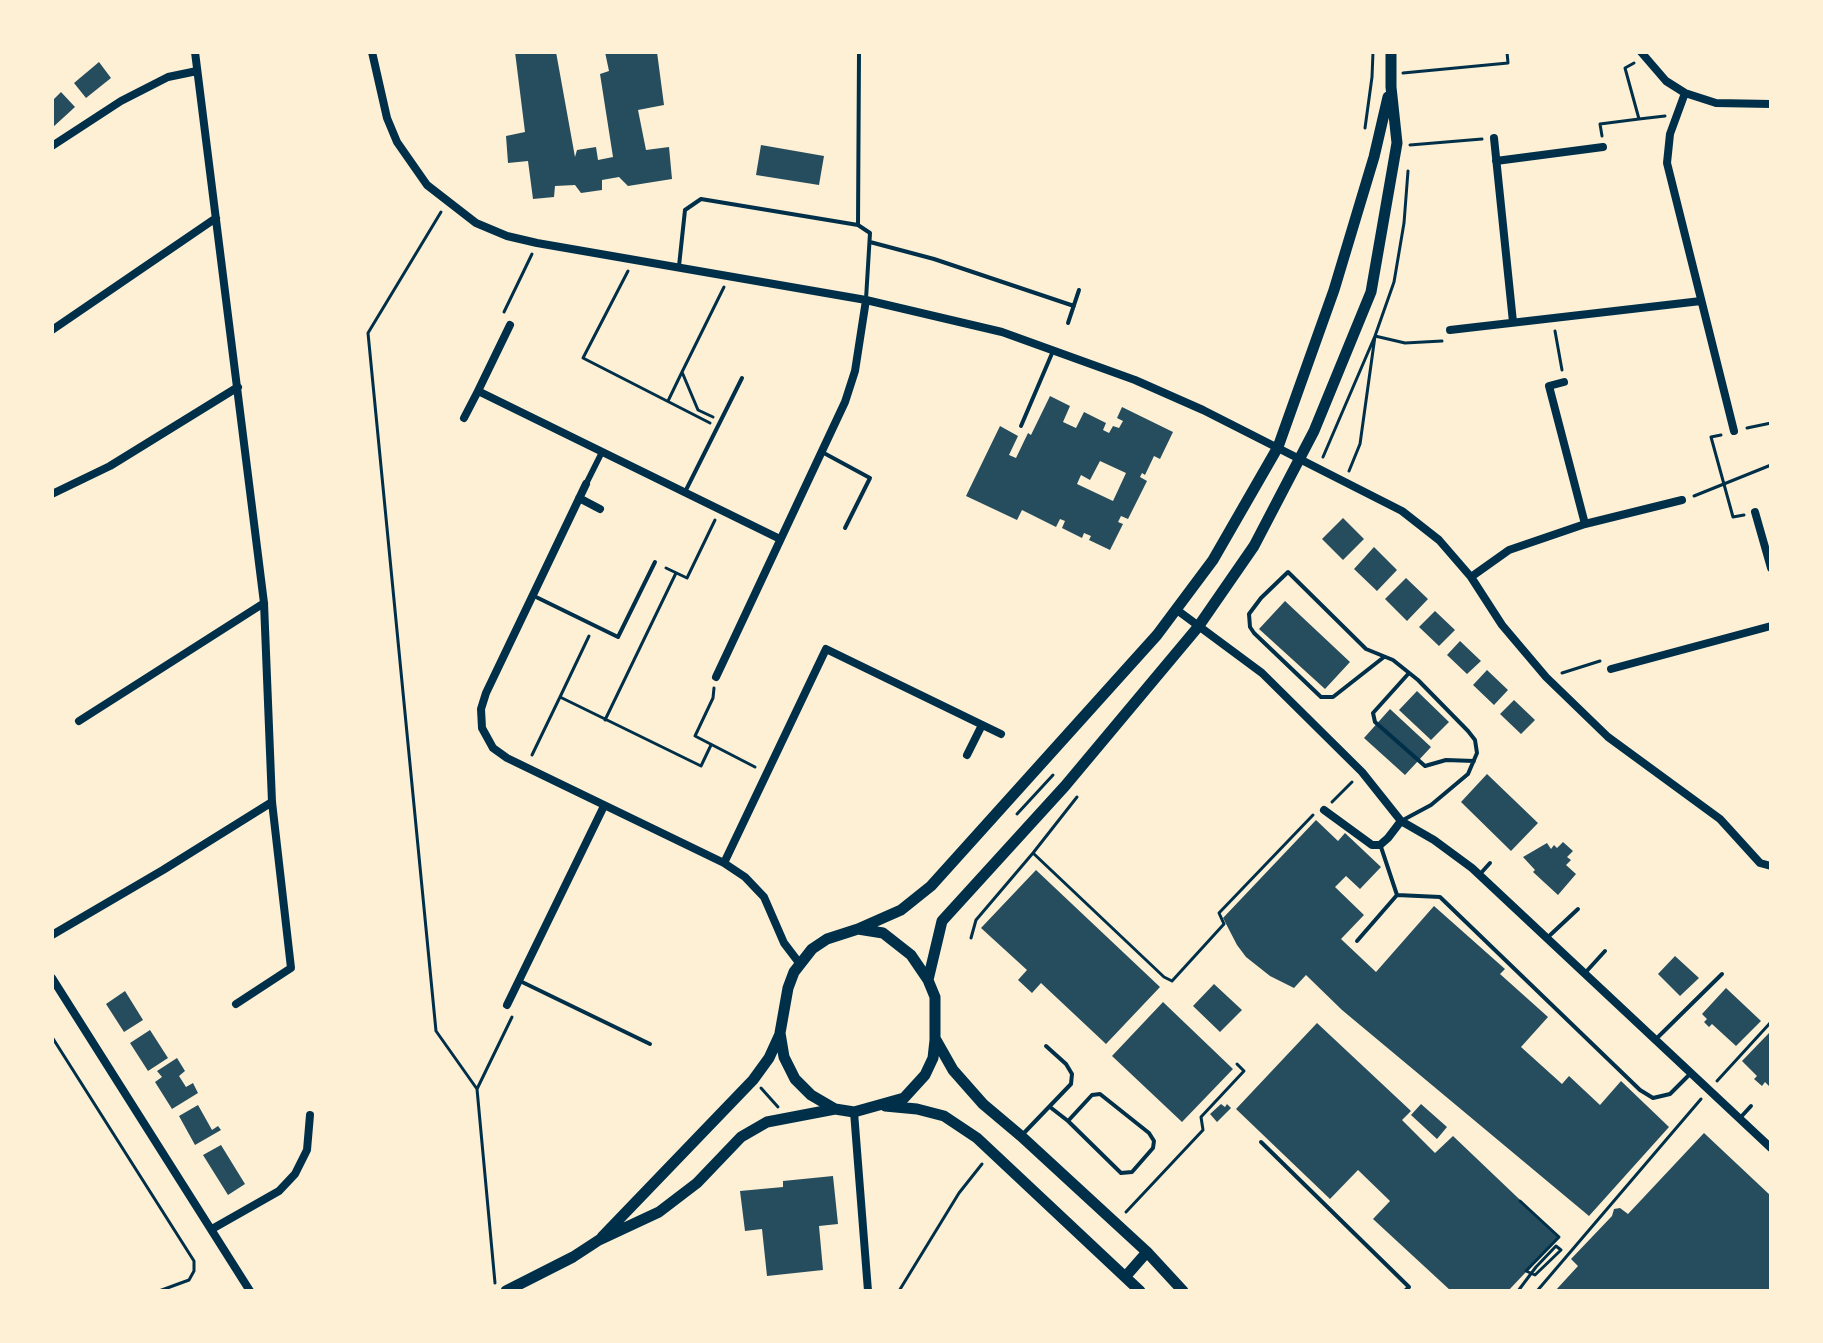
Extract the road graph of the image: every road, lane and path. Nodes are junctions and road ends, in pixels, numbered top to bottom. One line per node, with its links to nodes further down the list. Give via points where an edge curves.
1 (195, 52): 7 (street)
2 (372, 52): 18 (street, via 397,142 427,185)
3 (859, 52): 20 (lane)
4 (1391, 52): 8 (street)
5 (1507, 52): 8 (path, via 1508,63)
6 (1642, 54): 9 (street); 12 (path, via 1625,68)
7 (197, 71): 15 (street, via 168,77 121,101); 19 (street)
8 (1391, 81): 49 (street, via 1334,290); 52 (street, via 1397,143 1371,292)
9 (1685, 93): 10 (street, via 1716,103); 11 (street)
10 (1771, 104)
11 (1677, 115): 12 (path); 28 (street, via 1667,163)
12 (1639, 119): 16 (path, via 1600,124)
13 (1494, 138): 14 (path); 17 (street)
14 (1410, 145)
15 (52, 146)
16 (1603, 147): 17 (street)
17 (1496, 161): 31 (street)
18 (447, 203): 22 (street, via 476,223); 133 (path, via 368,333 436,1031)
19 (216, 218): 34 (street); 40 (street)
20 (858, 225): 21 (lane, via 870,233); 24 (lane, via 701,199 685,210)
21 (870, 242): 27 (lane); 29 (lane)
22 (537, 243): 23 (street); 33 (path, via 501,319)
23 (633, 260): 24 (street); 42 (path, via 583,358)
24 (678, 269): 25 (street)
25 (729, 276): 27 (street); 37 (path)
26 (1079, 290): 29 (lane)
27 (866, 300): 36 (street); 51 (street, via 855,371)
28 (1701, 301): 30 (street); 47 (street)
29 (1074, 306): 32 (lane)
30 (1552, 318): 31 (street); 39 (path)
31 (1513, 322): 35 (street)
32 (1068, 323)
33 (510, 325): 41 (street)
34 (52, 330)
35 (1450, 330): 54 (path, via 1451,341 1405,343 1375,336)
36 (1054, 349): 46 (lane); 49 (street, via 1135,380)
37 (682, 372): 42 (path); 45 (path, via 698,410)
38 (742, 378): 45 (lane)
39 (1564, 382): 65 (street, via 1549,386)
40 (238, 387): 59 (street, via 110,466); 73 (street)
41 (478, 391): 43 (street); 50 (street)
42 (668, 402): 45 (path)
43 (464, 418)
44 (1771, 423): 47 (path)
45 (720, 424): 58 (lane)
46 (1021, 426)
47 (1734, 431): 57 (path, via 1711,437)
48 (1360, 444): 55 (path)
49 (1278, 447): 52 (street); 74 (street, via 1213,560)
50 (602, 452): 56 (street); 58 (street)
51 (822, 452): 66 (lane, via 870,478); 67 (street)
52 (1300, 459): 54 (street); 77 (street, via 1254,546)
53 (1771, 465): 57 (path)
54 (1318, 468): 55 (street)
55 (1344, 482): 71 (street, via 1402,511 1439,540)
56 (586, 484): 60 (street)
57 (1725, 485): 61 (path); 64 (path, via 1733,517)
58 (685, 491): 63 (street)
59 (52, 494)
60 (579, 498): 62 (street); 72 (street)
61 (1682, 500): 65 (street)
62 (600, 509)
63 (720, 509): 67 (street); 70 (path, via 687,578)
64 (1755, 512): 69 (street)
65 (1585, 524): 71 (street, via 1509,550)
66 (845, 528)
67 (780, 539): 81 (street)
68 (655, 562): 70 (path); 75 (lane, via 618,637)
69 (1771, 568)
70 (676, 573): 84 (path)
71 (1471, 577): 82 (street)
72 (533, 596): 75 (lane); 91 (street, via 486,693 481,718 493,748)
73 (264, 603): 85 (street); 96 (street)
74 (1177, 610): 77 (street); 109 (street, via 931,886 901,910)
75 (594, 626): 83 (path)
76 (1771, 626): 79 (street)
77 (1198, 627): 92 (street, via 1262,673); 119 (street, via 1065,786 942,921)
78 (1384, 657): 78 (lane, via 1366,649 1288,572 1249,614 1250,627 1321,697 1333,697); 80 (lane)
79 (1611, 669): 82 (path, via 1608,659)
80 (1409, 673): 90 (lane, via 1468,731 1476,746); 90 (lane, via 1373,713 1375,722 1425,766)
81 (716, 677): 88 (path, via 713,698 695,736)
82 (1546, 677): 105 (street, via 1608,737 1720,819 1760,863)
83 (560, 697): 84 (path); 91 (path)
84 (605, 720): 88 (path, via 701,766)
85 (79, 721)
86 (982, 725): 87 (street); 89 (street); 93 (street, via 826,649)
87 (1001, 734)
88 (711, 745): 93 (path)
89 (967, 755)
90 (1474, 761): 100 (lane, via 1452,789)
91 (526, 767): 97 (street)
92 (1362, 772): 98 (path); 100 (street)
93 (768, 774): 103 (street)
94 (1053, 775): 99 (path)
95 (1077, 797): 102 (path)
96 (272, 802): 110 (street); 121 (street, via 291,968)
97 (604, 806): 103 (street); 120 (street)
98 (1324, 810): 101 (street, via 1363,841); 102 (path, via 1311,816 1219,913 1224,924 1172,981)
99 (1017, 814)
100 (1401, 821): 101 (street); 106 (street)
101 (1380, 845): 107 (lane)
102 (1033, 853): 111 (path, via 976,920)
103 (724, 863): 115 (street, via 764,897 784,943)
104 (1490, 863): 106 (lane)
105 (1771, 866)
106 (1479, 875): 112 (street)
107 (1397, 895): 113 (lane); 131 (lane, via 1440,897 1653,1098 1670,1094)
108 (1578, 909): 112 (lane)
109 (858, 929): 115 (street, via 827,939); 119 (street, via 883,933 899,944)
110 (52, 935)
111 (971, 938)
112 (1547, 938): 116 (street)
113 (1357, 941)
114 (1605, 951): 116 (lane)
115 (800, 964): 124 (street, via 788,988)
116 (1585, 973): 126 (street)
117 (1722, 974): 126 (lane)
118 (52, 978): 150 (street)
119 (928, 980): 127 (street, via 935,997)
120 (520, 981): 122 (street); 128 (lane)
121 (236, 1004)
122 (507, 1005): 133 (path, via 517,1009)
123 (1771, 1022): 134 (path)
124 (780, 1033): 132 (street); 138 (street, via 795,1079)
125 (52, 1037): 154 (path, via 194,1261 189,1280)
126 (1656, 1039): 131 (street)
127 (935, 1040): 135 (street, via 925,1075 904,1098); 144 (street, via 983,1104)
128 (650, 1044)
129 (1046, 1046): 137 (lane, via 1072,1074 1071,1084)
130 (1237, 1064): 149 (path, via 1244,1071 1201,1117 1203,1130)
131 (1691, 1072): 134 (street)
132 (753, 1080): 141 (path); 151 (street)
133 (477, 1089): 156 (path)
134 (1710, 1089): 142 (street); 164 (path)
135 (883, 1106): 139 (street); 147 (street, via 944,1116)
136 (1751, 1106): 142 (lane)
137 (1050, 1107): 143 (lane); 144 (lane)
138 (835, 1109): 139 (street); 141 (street)
139 (854, 1112): 158 (street)
140 (310, 1115): 150 (street, via 307,1150 295,1174 279,1191)
141 (787, 1117): 151 (street, via 741,1137 697,1183 659,1212)
142 (1740, 1118): 146 (street)
143 (1068, 1121): 143 (lane, via 1121,1173 1132,1172 1153,1148 1149,1133 1100,1094 1092,1095)
144 (1021, 1136): 149 (street)
145 (1261, 1142): 162 (lane, via 1409,1287)
146 (1771, 1148)
147 (993, 1152): 153 (street); 159 (path, via 959,1193)
148 (1520, 1201): 163 (path, via 1559,1237 1526,1271 1535,1275 1561,1250 1556,1246 1536,1267)
149 (1115, 1224): 152 (street)
150 (212, 1229): 155 (street)
151 (599, 1240): 157 (street)
152 (1147, 1252): 153 (street); 161 (street)
153 (1126, 1276): 160 (street)
154 (159, 1291)
155 (250, 1291)
156 (495, 1291)
157 (506, 1291)
158 (868, 1291)
159 (899, 1291)
160 (1140, 1291)
161 (1183, 1291)
162 (1405, 1291)
163 (1518, 1291)
164 (1537, 1291)

